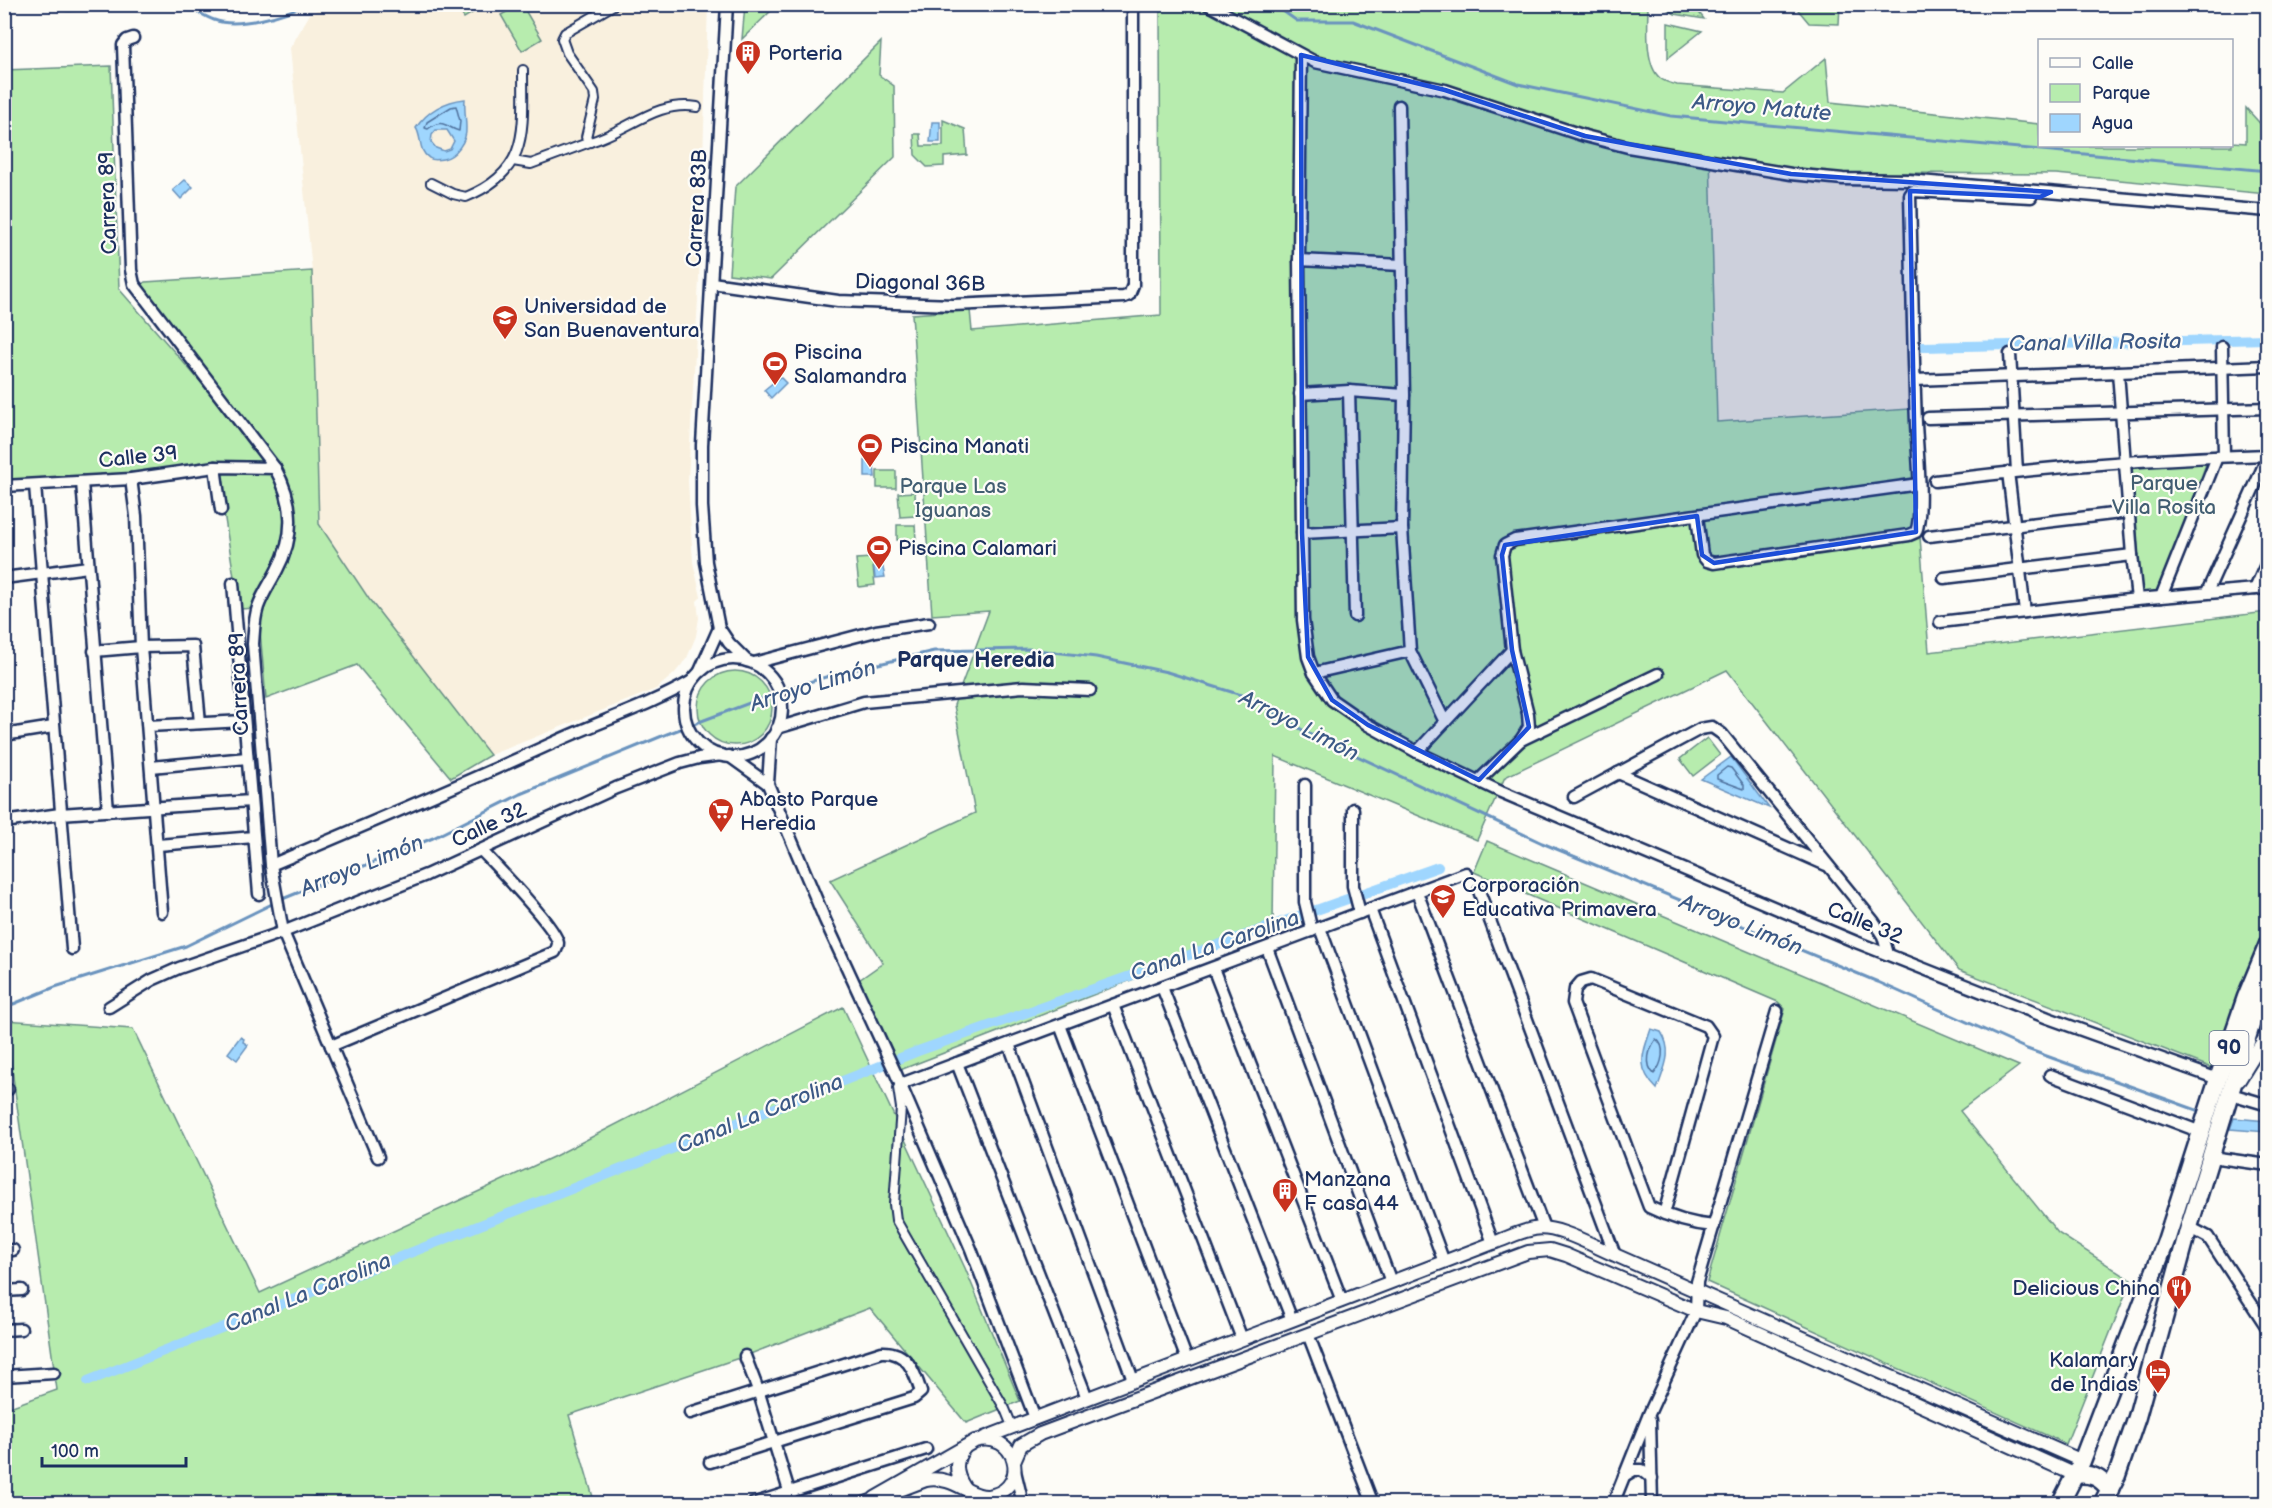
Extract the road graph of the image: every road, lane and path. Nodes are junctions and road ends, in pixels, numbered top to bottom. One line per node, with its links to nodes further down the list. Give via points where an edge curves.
1 (615, 4): 10 (street, via 565,33 562,39 594,92 586,137)
2 (727, 4): 17 (street, Carrera 83B)
3 (1133, 4): 17 (street, Diagonal 36B, via 1133,285 1129,295 953,305 838,301)
4 (1207, 4): 6 (street)
5 (134, 38): 37 (street, Carrera 89, via 123,45 134,284)
6 (1301, 55): 13 (street, via 1315,62 1445,90 1585,136 1640,149 1822,177); 15 (street, Calle 32)
7 (523, 70): 11 (street, via 523,130)
8 (1399, 106): 16 (street)
9 (697, 107): 10 (street, via 667,106)
10 (590, 142): 11 (street, via 531,164)
11 (513, 161): 12 (street, via 493,184 466,197)
12 (431, 183)
13 (2051, 192): 14 (street); 24 (street, via 2040,197 1913,191 1910,195)
14 (2268, 211)
15 (1299, 260): 16 (street); 26 (street, Calle 32)
16 (1402, 265): 27 (street)
17 (712, 283): 70 (street, Carrera 83B, via 702,506 706,562)
18 (2222, 347): 21 (street)
19 (2010, 354): 23 (street)
20 (2268, 366): 21 (street)
21 (2223, 367): 22 (street); 29 (street)
22 (2118, 372): 23 (street); 30 (street)
23 (2012, 375): 24 (street); 31 (street)
24 (1915, 380): 42 (street)
25 (1348, 391): 26 (street); 27 (street); 50 (street)
26 (1300, 394): 51 (street, Calle 32)
27 (1404, 395): 49 (street)
28 (2268, 408): 29 (street)
29 (2224, 410): 30 (street); 34 (street)
30 (2122, 412): 31 (street); 35 (street)
31 (2014, 415): 32 (street); 38 (street)
32 (1928, 418)
33 (2268, 455): 34 (street); 63 (street)
34 (2221, 457): 35 (street); 64 (street)
35 (2126, 462): 38 (street); 46 (street)
36 (215, 467): 37 (street, Calle 39); 39 (street, Calle 39); 45 (street)
37 (275, 468): 109 (street, Carrera 89, via 289,499 290,538 258,608 254,644)
38 (2013, 472): 40 (street); 48 (street)
39 (131, 479): 41 (street, Calle 39); 71 (street)
40 (1935, 481)
41 (82, 482): 43 (street, Calle 39); 55 (street)
42 (1919, 484): 47 (street); 47 (street, via 1916,532 1806,550 1707,561 1702,555)
43 (35, 485): 44 (street, Calle 39); 57 (street)
44 (4, 486)
45 (221, 510)
46 (2129, 512): 48 (street); 53 (street)
47 (1697, 516): 72 (street, via 1515,540 1505,545 1502,555)
48 (2014, 526): 52 (street); 56 (street)
49 (1402, 528): 50 (street); 74 (street)
50 (1352, 530): 51 (street); 67 (street)
51 (1302, 533): 77 (street, Calle 32, via 1303,620)
52 (1929, 536)
53 (2132, 555): 56 (street); 65 (street)
54 (2268, 560): 62 (street)
55 (88, 567): 57 (street); 73 (street)
56 (2020, 568): 59 (street); 66 (street)
57 (42, 574): 58 (street); 85 (street)
58 (4, 578)
59 (1944, 578)
60 (233, 583): 81 (street)
61 (2268, 588): 62 (street)
62 (2255, 589): 63 (street)
63 (2207, 592): 64 (street)
64 (2161, 597): 65 (street)
65 (2138, 599): 66 (street)
66 (2025, 612): 68 (street)
67 (1355, 616)
68 (1940, 622)
69 (929, 623): 75 (street, via 876,631)
70 (719, 628): 75 (street, Carrera 83B, via 729,644); 76 (street)
71 (141, 647): 73 (street); 83 (street, via 193,646); 84 (street)
72 (1512, 650): 82 (street); 89 (street, via 1528,714 1528,727)
73 (94, 651): 102 (street)
74 (1410, 651): 77 (street); 82 (street)
75 (750, 662): 76 (street, via 722,660); 86 (street, via 774,682 781,704)
76 (700, 672): 79 (street)
77 (1314, 673): 90 (street, Calle 32, via 1332,700)
78 (1658, 674): 89 (street)
79 (692, 681): 91 (street, via 684,709 688,728 701,745); 109 (street)
80 (1090, 690): 86 (street, via 1023,687 864,702)
81 (244, 721): 83 (street); 92 (street)
82 (1445, 722): 90 (street)
83 (200, 723): 84 (street)
84 (148, 726): 93 (street)
85 (53, 727): 87 (street); 103 (street)
86 (777, 728): 88 (street)
87 (4, 735)
88 (771, 738): 91 (street, via 752,752); 96 (street)
89 (1521, 740): 95 (street)
90 (1417, 752): 95 (street, Calle 32)
91 (726, 756): 96 (street); 107 (street, Calle 32, via 680,763)
92 (247, 758): 93 (street); 99 (street)
93 (151, 767): 100 (street)
94 (1618, 773): 98 (street); 108 (street); 108 (street, via 1700,729 1712,727 1722,734)
95 (1479, 780): 121 (street, Calle 32)
96 (768, 784): 135 (street)
97 (1305, 785): 117 (street, via 1305,902)
98 (1574, 797)
99 (251, 801): 100 (street); 105 (street)
100 (154, 808): 102 (street); 106 (street)
101 (1353, 809): 114 (street, via 1353,886)
102 (108, 811): 103 (street)
103 (60, 814): 104 (street); 120 (street)
104 (4, 822)
105 (254, 837): 106 (street); 113 (street)
106 (158, 845): 115 (street)
107 (481, 850): 116 (street, Calle 32); 132 (street, via 543,918 556,937 555,952)
108 (1828, 866): 121 (street, via 1874,922)
109 (272, 870): 116 (street, Carrera 89)
110 (1466, 873): 112 (street)
111 (1479, 891): 148 (street)
112 (1417, 892): 114 (street); 146 (street)
113 (259, 894)
114 (1365, 911): 117 (street); 147 (street)
115 (162, 912)
116 (283, 929): 126 (street, Calle 32, via 152,980); 132 (street, Carrera 89)
117 (1316, 929): 119 (street); 149 (street)
118 (2268, 944): 136 (highway, 90)
119 (1267, 948): 122 (street); 151 (street)
120 (72, 949)
121 (1888, 954): 136 (street, Calle 32, via 2048,1018)
122 (1213, 968): 124 (street); 156 (street)
123 (2268, 974): 127 (highway, 90)
124 (1162, 987): 125 (street); 158 (street)
125 (1113, 1005): 129 (street); 163 (street)
126 (110, 1007)
127 (2262, 1007): 137 (highway, 90)
128 (1777, 1011): 144 (street)
129 (1060, 1025): 131 (street); 165 (street)
130 (2268, 1033): 137 (street)
131 (1009, 1044): 133 (street); 168 (street)
132 (331, 1046): 140 (street, Carrera 89)
133 (957, 1063): 135 (street); 170 (street)
134 (2050, 1074): 139 (street)
135 (898, 1079): 173 (street, via 971,1249); 174 (street, via 901,1108 896,1220)
136 (2218, 1079): 137 (highway, 90)
137 (2223, 1099): 138 (street); 139 (highway, 90)
138 (2268, 1105)
139 (2209, 1135): 141 (highway, 90); 181 (highway, 90)
140 (378, 1157)
141 (2211, 1157): 142 (street); 145 (highway, 90)
142 (2268, 1166)
143 (1664, 1214): 143 (street, via 1713,1036 1706,1026 1588,979 1575,989 1573,1003 1648,1207); 144 (street)
144 (1714, 1226): 153 (street)
145 (2189, 1227): 160 (street, via 2208,1237); 182 (highway, 90, via 2137,1417)
146 (1544, 1228): 147 (street); 148 (street)
147 (1493, 1243): 149 (street)
148 (1615, 1255): 153 (street)
149 (1444, 1262): 150 (street)
150 (1414, 1274): 151 (street); 155 (street)
151 (1391, 1282): 156 (street)
152 (22, 1290): 154 (street)
153 (1695, 1290): 157 (street); 181 (street)
154 (4, 1291)
155 (1421, 1292): 157 (street, via 1528,1252 1544,1250 1566,1255); 162 (street)
156 (1342, 1301): 158 (street)
157 (1696, 1311): 172 (street); 181 (street, via 1726,1318)
158 (1292, 1320): 163 (street)
159 (21, 1329): 161 (street)
160 (2268, 1329)
161 (4, 1330)
162 (1308, 1334): 180 (street, via 1031,1438 1018,1449); 194 (street)
163 (1242, 1339): 165 (street)
164 (745, 1356): 169 (street)
165 (1187, 1360): 168 (street)
166 (54, 1374): 167 (street)
167 (4, 1376)
168 (1133, 1380): 170 (street)
169 (758, 1390): 171 (street); 176 (street); 176 (street, via 882,1352 895,1352 916,1376 921,1392 914,1398)
170 (1088, 1398): 173 (street)
171 (690, 1413)
172 (1650, 1414): 183 (street); 184 (street)
173 (1035, 1418): 174 (street)
174 (1012, 1426): 175 (street)
175 (984, 1438): 177 (street); 180 (street, via 1003,1444 1010,1451)
176 (774, 1442): 179 (street); 187 (street)
177 (967, 1446): 185 (street, via 957,1461); 188 (street)
178 (926, 1449): 187 (street)
179 (710, 1462)
180 (1014, 1466): 186 (street, via 1006,1488); 193 (street)
181 (2078, 1468): 182 (highway); 189 (highway, via 2104,1482); 197 (highway, 90)
182 (2116, 1474): 189 (highway, 90)
183 (1624, 1476): 184 (street, via 1642,1470); 195 (street)
184 (1652, 1478): 196 (street)
185 (964, 1487): 186 (street, via 980,1496); 188 (street, via 937,1478)
186 (989, 1496): 192 (street)
187 (791, 1498): 190 (street)
188 (875, 1498): 191 (street)
189 (2109, 1499)
190 (752, 1503)
191 (863, 1503)
192 (1002, 1503)
193 (1023, 1503)
194 (1373, 1503)
195 (1613, 1503)
196 (1652, 1503)
197 (2060, 1503)

